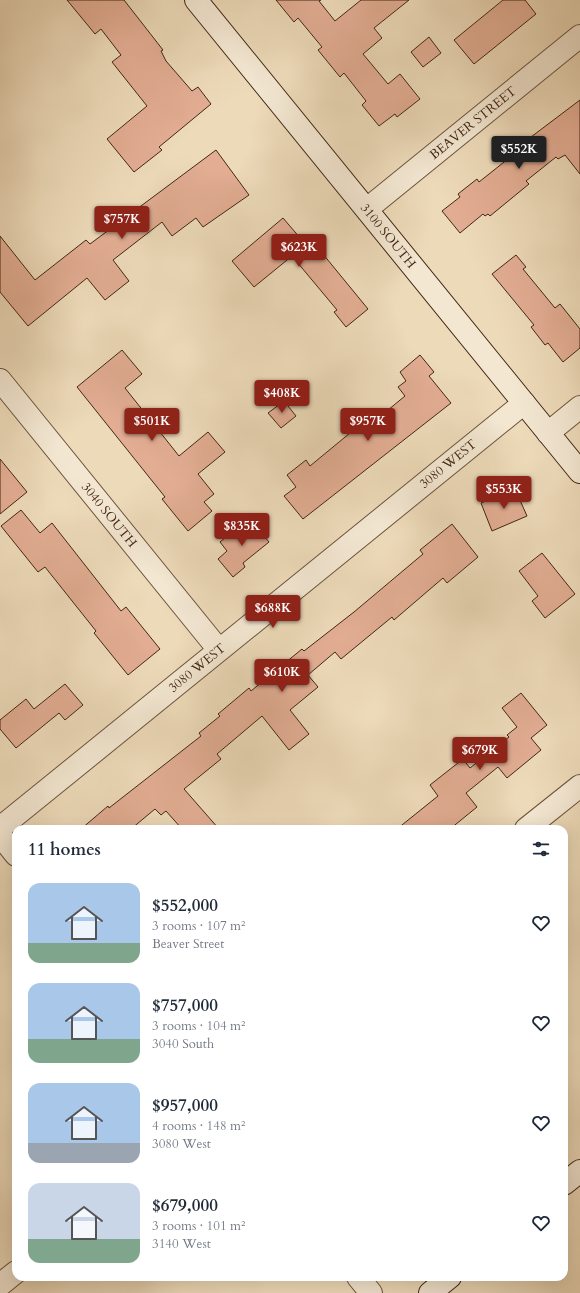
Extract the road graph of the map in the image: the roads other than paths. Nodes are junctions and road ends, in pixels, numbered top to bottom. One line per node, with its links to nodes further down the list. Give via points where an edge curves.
1 (196, 0): 3 (street, 3100 SOUTH)
2 (580, 36): 3 (street, BEAVER STREET)
3 (367, 209): 5 (street, 3100 SOUTH)
4 (0, 380): 9 (street, 3040 SOUTH)
5 (524, 403): 7 (street, 3100 SOUTH); 9 (street, 3080 WEST)
6 (580, 407): 7 (street)
7 (548, 433): 8 (street, 3100 SOUTH)
8 (580, 472)
9 (219, 650): 12 (street, 3080 WEST)
10 (580, 786): 11 (street)
11 (531, 825)
12 (0, 828)
13 (0, 835): 14 (street)
14 (12, 850)
15 (580, 1171): 16 (street)
16 (568, 1181)
17 (12, 1275): 20 (street)
18 (361, 1281): 21 (street)
19 (445, 1281): 22 (street)
20 (0, 1285)
21 (371, 1293)
22 (430, 1293)

